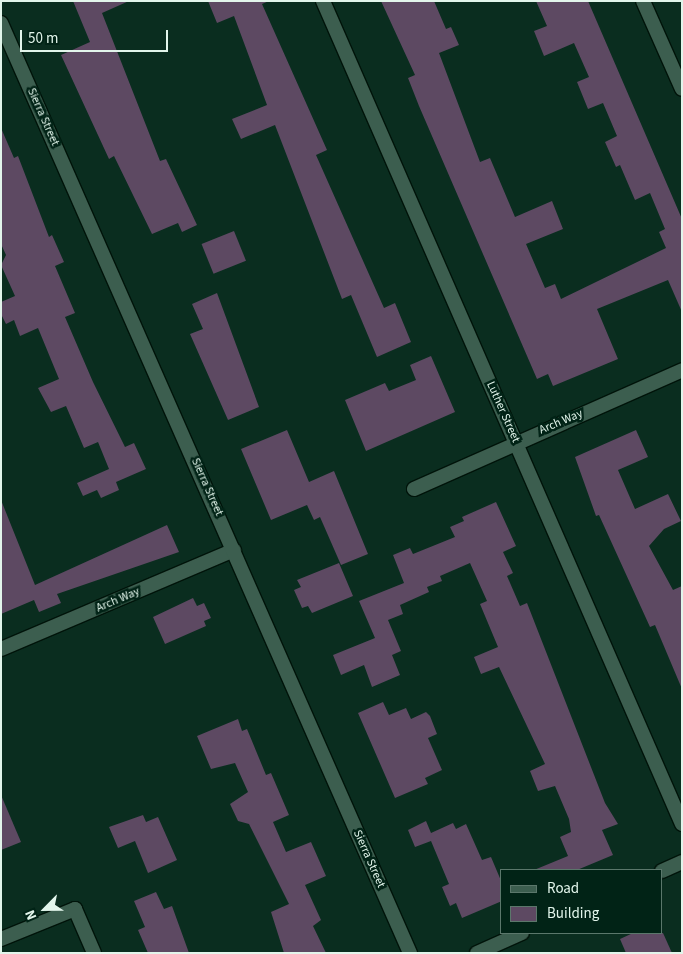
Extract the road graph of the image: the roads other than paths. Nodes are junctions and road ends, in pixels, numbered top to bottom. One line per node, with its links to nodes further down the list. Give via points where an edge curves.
1 (323, 1): 6 (street, Luther Street)
2 (642, 1): 4 (street)
3 (1, 23): 8 (street, Sierra Street)
4 (682, 89)
5 (682, 370): 6 (street, Arch Way)
6 (516, 441): 7 (street, Arch Way); 10 (street, Luther Street)
7 (414, 489)
8 (234, 550): 9 (street, Arch Way); 16 (street, Sierra Street)
9 (1, 649)
10 (682, 824)
11 (682, 862): 12 (street)
12 (663, 871)
13 (520, 934): 17 (street)
14 (1, 940): 15 (street, via 75,909)
15 (94, 953)
16 (410, 953)
17 (477, 953)

